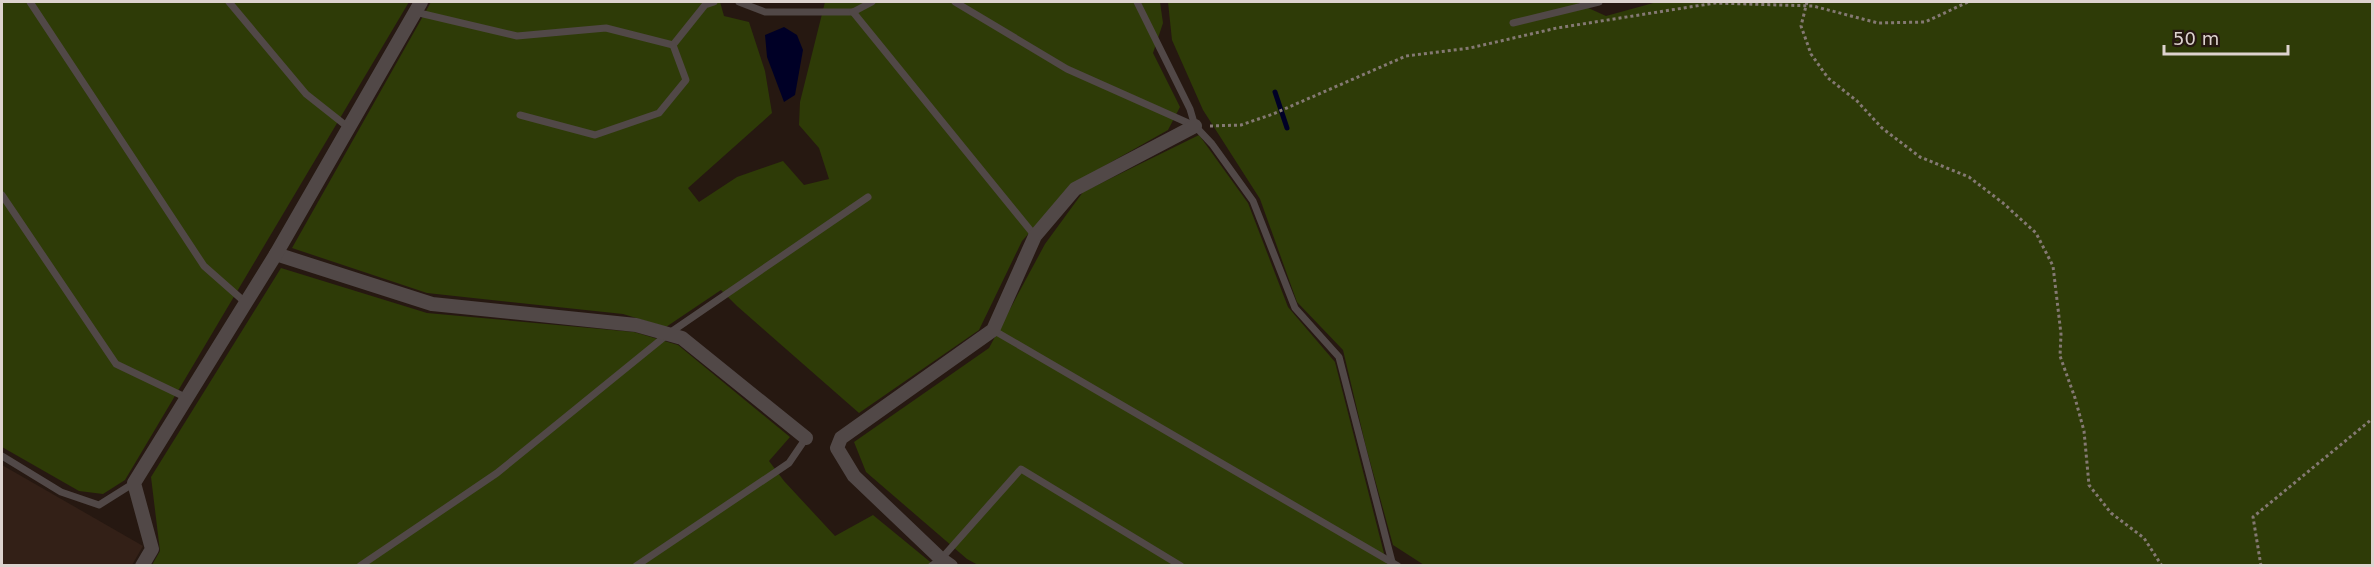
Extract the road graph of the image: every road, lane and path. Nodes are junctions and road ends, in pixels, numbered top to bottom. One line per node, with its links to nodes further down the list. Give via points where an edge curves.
1 (30, 2): 22 (lane, via 204,266)
2 (229, 2): 17 (lane, via 306,94)
3 (714, 2): 14 (lane, via 705,5)
4 (739, 2): 12 (lane, via 765,12)
5 (872, 2): 12 (lane)
6 (955, 2): 16 (lane, via 1067,69)
7 (1137, 2): 16 (lane)
8 (1599, 2): 13 (lane)
9 (1968, 2): 10 (path, via 1925,22 1890,23)
10 (1807, 4): 16 (path, via 1715,3 1406,56 1241,125); 36 (path, via 1801,26 1811,54 1828,78 1920,157 1969,177 2036,233 2053,266 2060,356 2084,432 2089,485 2111,513 2144,538)
11 (418, 7): 14 (lane, via 517,36 606,28); 17 (street)
12 (853, 12): 20 (lane)
13 (1513, 23)
14 (674, 45): 15 (lane, via 686,80 659,113 595,135)
15 (520, 115)
16 (1195, 126): 20 (street, via 1075,189); 31 (lane, via 1253,201 1295,308 1339,357)
17 (349, 128): 21 (street)
18 (2, 195): 25 (lane, via 116,364)
19 (868, 197): 24 (lane)
20 (1035, 236): 23 (street)
21 (276, 254): 22 (street); 24 (street, via 432,304 636,325)
22 (246, 303): 25 (street)
23 (993, 330): 30 (street, via 841,438 837,448 854,476); 31 (lane)
24 (668, 334): 27 (street, via 682,339); 33 (lane, via 497,473)
25 (187, 398): 29 (street)
26 (2373, 419): 37 (path, via 2253,517)
27 (806, 438): 34 (lane, via 789,463)
28 (2, 456): 29 (lane, via 61,492 99,506)
29 (134, 483): 32 (street, via 152,549)
30 (941, 563): 35 (lane, via 1021,469)
31 (1395, 564)
32 (142, 566)
33 (360, 566)
34 (636, 566)
35 (1181, 566)
36 (2162, 566)
37 (2261, 566)

